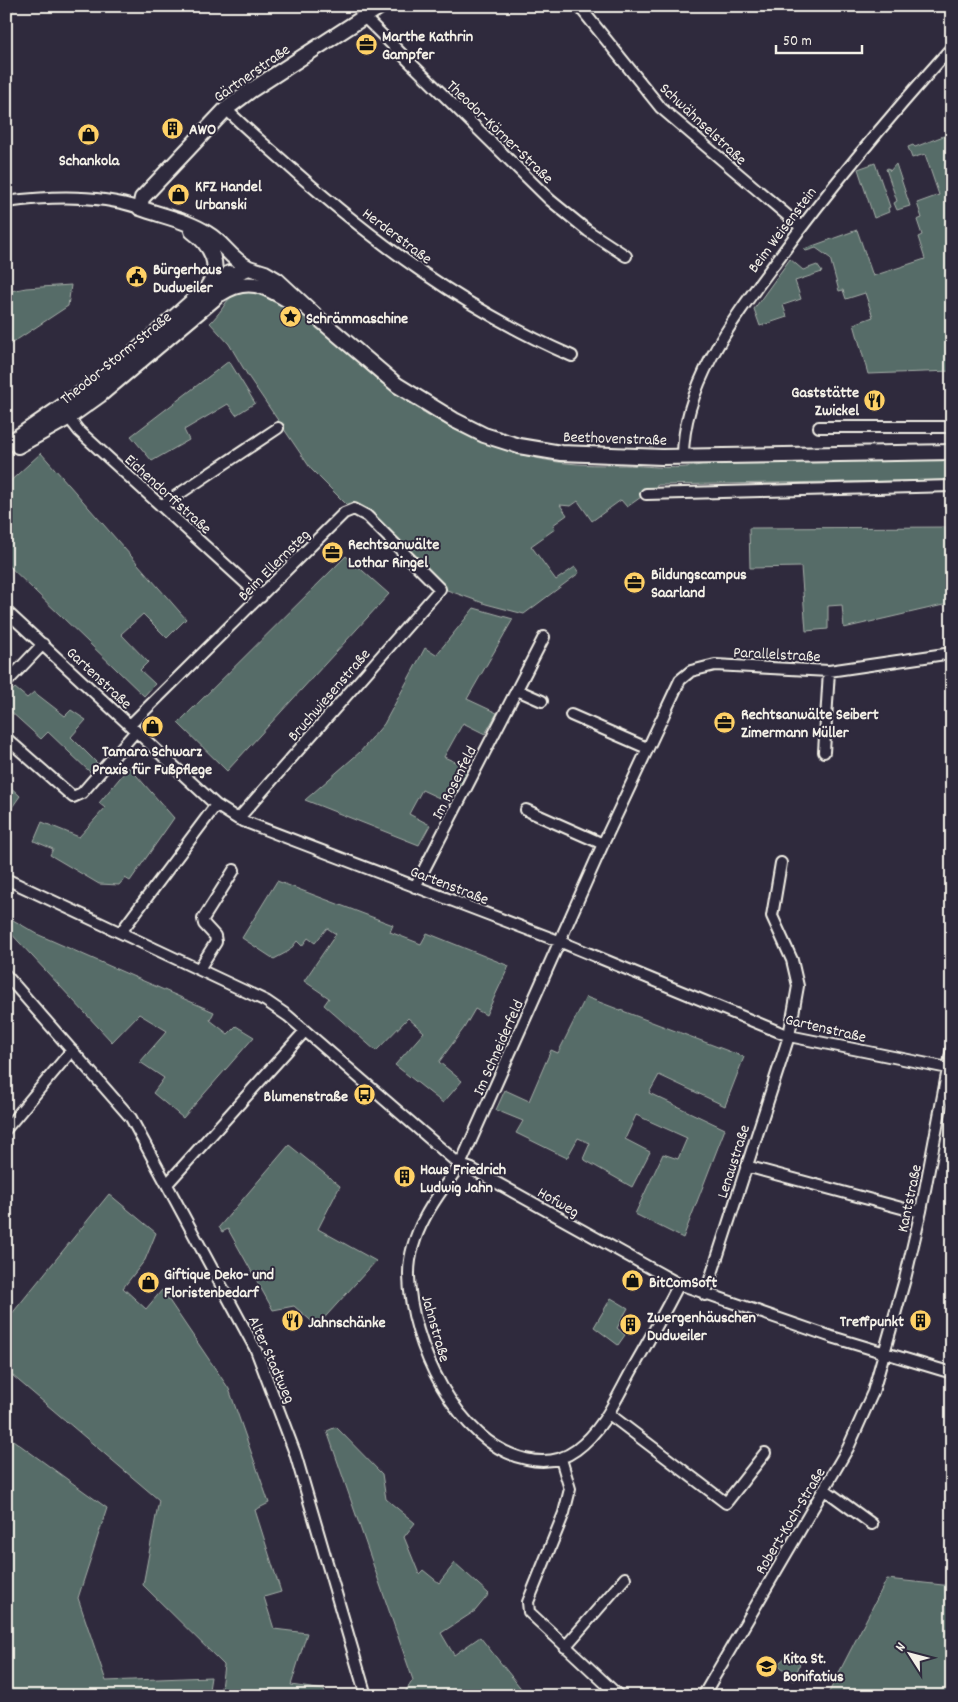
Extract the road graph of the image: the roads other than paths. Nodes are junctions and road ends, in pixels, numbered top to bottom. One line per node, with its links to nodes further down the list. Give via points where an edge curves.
1 (381, 6): 3 (street, Gärtnerstraße)
2 (580, 6): 9 (street, Schwähnselstraße, via 661,108)
3 (364, 17): 5 (street, Gärtnerstraße); 10 (street, Theodor-Körner-Straße, via 550,200)
4 (952, 46): 9 (street, Beim Weisenstein)
5 (226, 109): 7 (street, Gärtnerstraße, via 147,192); 18 (street, Herderstraße, via 323,196 415,269 506,325)
6 (6, 202): 7 (street, Beethovenstraße, via 75,198 125,203)
7 (140, 208): 8 (street, Beethovenstraße)
8 (172, 220): 11 (street, Beethovenstraße, via 209,234); 12 (street, Beethovenstraße, via 194,232 204,242)
9 (801, 226): 26 (street, Beim Weisenstein, via 742,307 704,372 684,437)
10 (626, 256)
11 (230, 257): 13 (street, Beethovenstraße); 14 (street)
12 (216, 267): 14 (street, Beethovenstraße); 16 (street)
13 (249, 268): 14 (street); 17 (street, Beethovenstraße, via 277,280)
14 (229, 275): 15 (street, Beethovenstraße); 16 (street, Theodor-Storm-Straße)
15 (244, 284): 16 (street); 17 (street, Beethovenstraße, via 264,287)
16 (210, 294): 19 (street, Theodor-Storm-Straße)
17 (318, 318): 26 (street, Beethovenstraße, via 397,385 436,411 484,435 561,454)
18 (572, 356)
19 (65, 413): 23 (street, Theodor-Storm-Straße); 24 (street, Theodor-Storm-Straße, via 27,443); 29 (street, Eichendorffstraße, via 79,431)
20 (819, 427): 21 (street)
21 (952, 427)
22 (278, 428): 29 (street)
23 (6, 445)
24 (6, 452)
25 (952, 452): 26 (street, Beethovenstraße)
26 (683, 457)
27 (952, 486): 28 (street)
28 (646, 494)
29 (161, 506): 31 (street, Eichendorffstraße)
30 (440, 589): 31 (street, Beim Ellernsteg, via 367,516 354,509 344,513); 47 (street, Bruchwiesenstraße)
31 (261, 597): 41 (street, Beim Ellernsteg)
32 (6, 611): 34 (street, Gartenstraße)
33 (544, 636): 38 (street, Im Rosenfeld)
34 (43, 644): 37 (street); 41 (street, Gartenstraße)
35 (952, 653): 36 (street, Parallelstraße)
36 (829, 671): 43 (street, Parallelstraße, via 718,665 691,671 676,686); 44 (street)
37 (6, 683)
38 (516, 690): 39 (street); 52 (street, Im Rosenfeld)
39 (542, 701)
40 (571, 715): 43 (street)
41 (133, 728): 42 (street, Beim Ellernsteg, via 82,793 73,797); 45 (street, Gartenstraße)
42 (6, 738)
43 (647, 748): 48 (street, Parallelstraße)
44 (824, 752)
45 (216, 806): 47 (street, Gartenstraße); 53 (street)
46 (526, 810): 48 (street)
47 (238, 819): 52 (street, Gartenstraße)
48 (603, 844): 54 (street, Parallelstraße)
49 (781, 863): 58 (street, Lenaustraße, via 772,916 792,960 797,980 797,998)
50 (234, 870): 55 (street, via 203,919 216,936 216,942)
51 (6, 878): 53 (street, Hofweg)
52 (415, 888): 54 (street, Gartenstraße)
53 (121, 932): 55 (street, Hofweg)
54 (561, 942): 58 (street, Gartenstraße); 63 (street, Im Schneiderfeld)
55 (199, 969): 57 (street, Hofweg, via 266,1001)
56 (6, 975): 60 (street, Alter Stadtweg)
57 (305, 1031): 63 (street, Hofweg); 65 (street)
58 (789, 1036): 61 (street, Gartenstraße); 64 (street, Lenaustraße)
59 (952, 1048): 61 (street, Kantstraße)
60 (72, 1050): 62 (street); 65 (street, Alter Stadtweg, via 132,1118)
61 (948, 1068): 66 (street, Kantstraße)
62 (6, 1129)
63 (460, 1165): 67 (street, Hofweg); 73 (street, Jahnstraße, via 430,1207 412,1252 409,1276 412,1305 427,1358 450,1400 478,1434 499,1450 537,1460)
64 (746, 1166): 66 (street); 68 (street, Lenaustraße)
65 (168, 1184): 78 (street, Alter Stadtweg, via 262,1362 295,1453)
66 (921, 1211): 69 (street, Kantstraße)
67 (679, 1284): 68 (street, Hofweg); 71 (street)
68 (705, 1295): 69 (street, Hofweg)
69 (885, 1352): 70 (street, Hofweg); 74 (street, Robert-Koch-Straße, via 861,1421)
70 (952, 1373)
71 (608, 1414): 72 (street, via 726,1503); 73 (street, via 593,1435)
72 (765, 1453)
73 (561, 1459): 77 (street, via 570,1489 564,1513 528,1602 528,1612)
74 (824, 1489): 75 (street); 80 (street, Robert-Koch-Straße)
75 (872, 1524)
76 (625, 1578): 77 (street)
77 (565, 1647): 79 (street)
78 (366, 1696)
79 (619, 1696)
80 (703, 1696)

